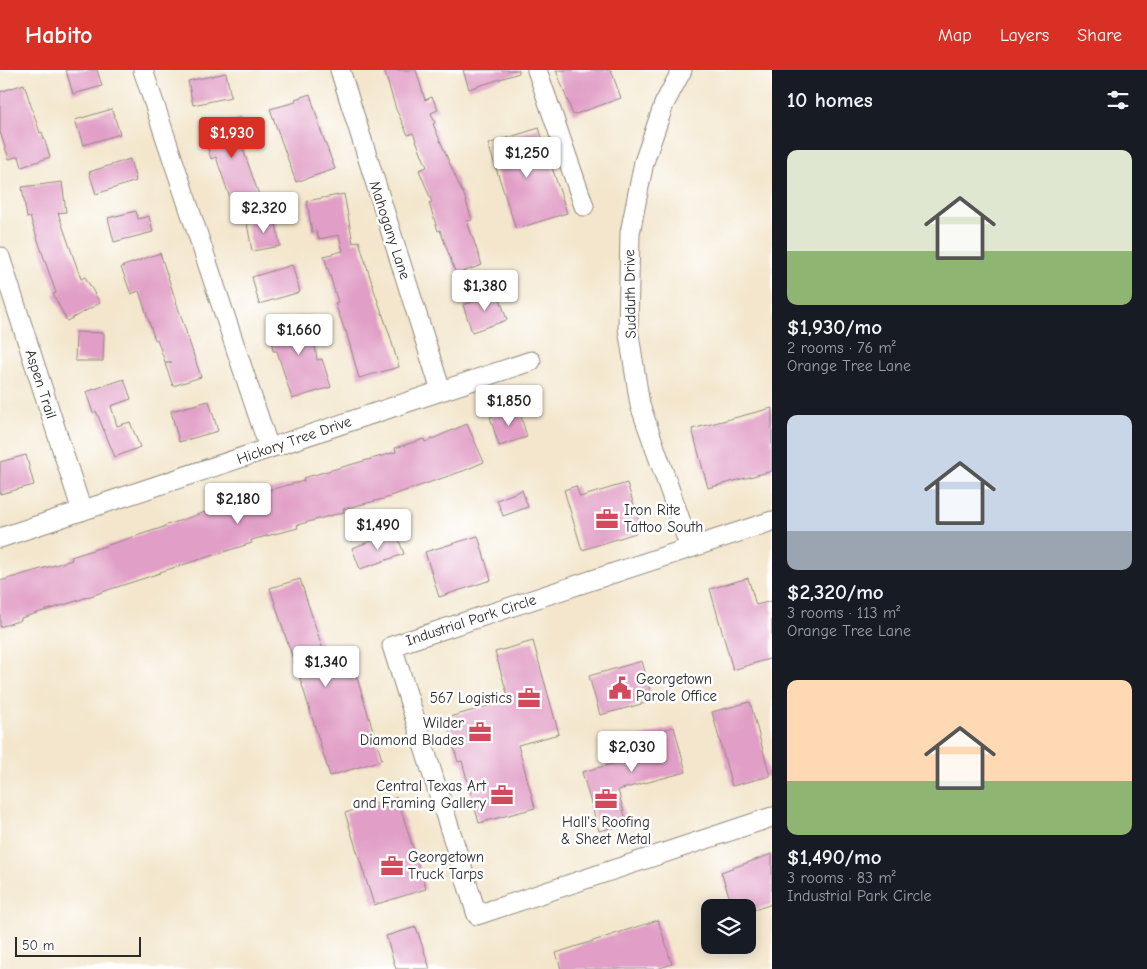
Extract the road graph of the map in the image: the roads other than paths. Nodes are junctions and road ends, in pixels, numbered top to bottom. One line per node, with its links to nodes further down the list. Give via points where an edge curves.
1 (143, 70): 9 (street)
2 (340, 70): 8 (street, Mahogany Lane)
3 (537, 70): 5 (street)
4 (682, 70): 13 (street, Sudduth Drive, via 664,104 644,162 630,233 628,328 640,405)
5 (584, 206)
6 (0, 257): 10 (street, Aspen Trail)
7 (531, 360): 8 (street, Hickory Tree Drive)
8 (441, 391): 9 (street, Hickory Tree Drive)
9 (269, 448): 10 (street, Hickory Tree Drive)
10 (82, 511): 12 (street, Hickory Tree Drive)
11 (772, 520): 13 (street, Industrial Park Circle)
12 (0, 538)
13 (690, 548): 14 (street, Industrial Park Circle, via 392,646 477,915)
14 (772, 817)

